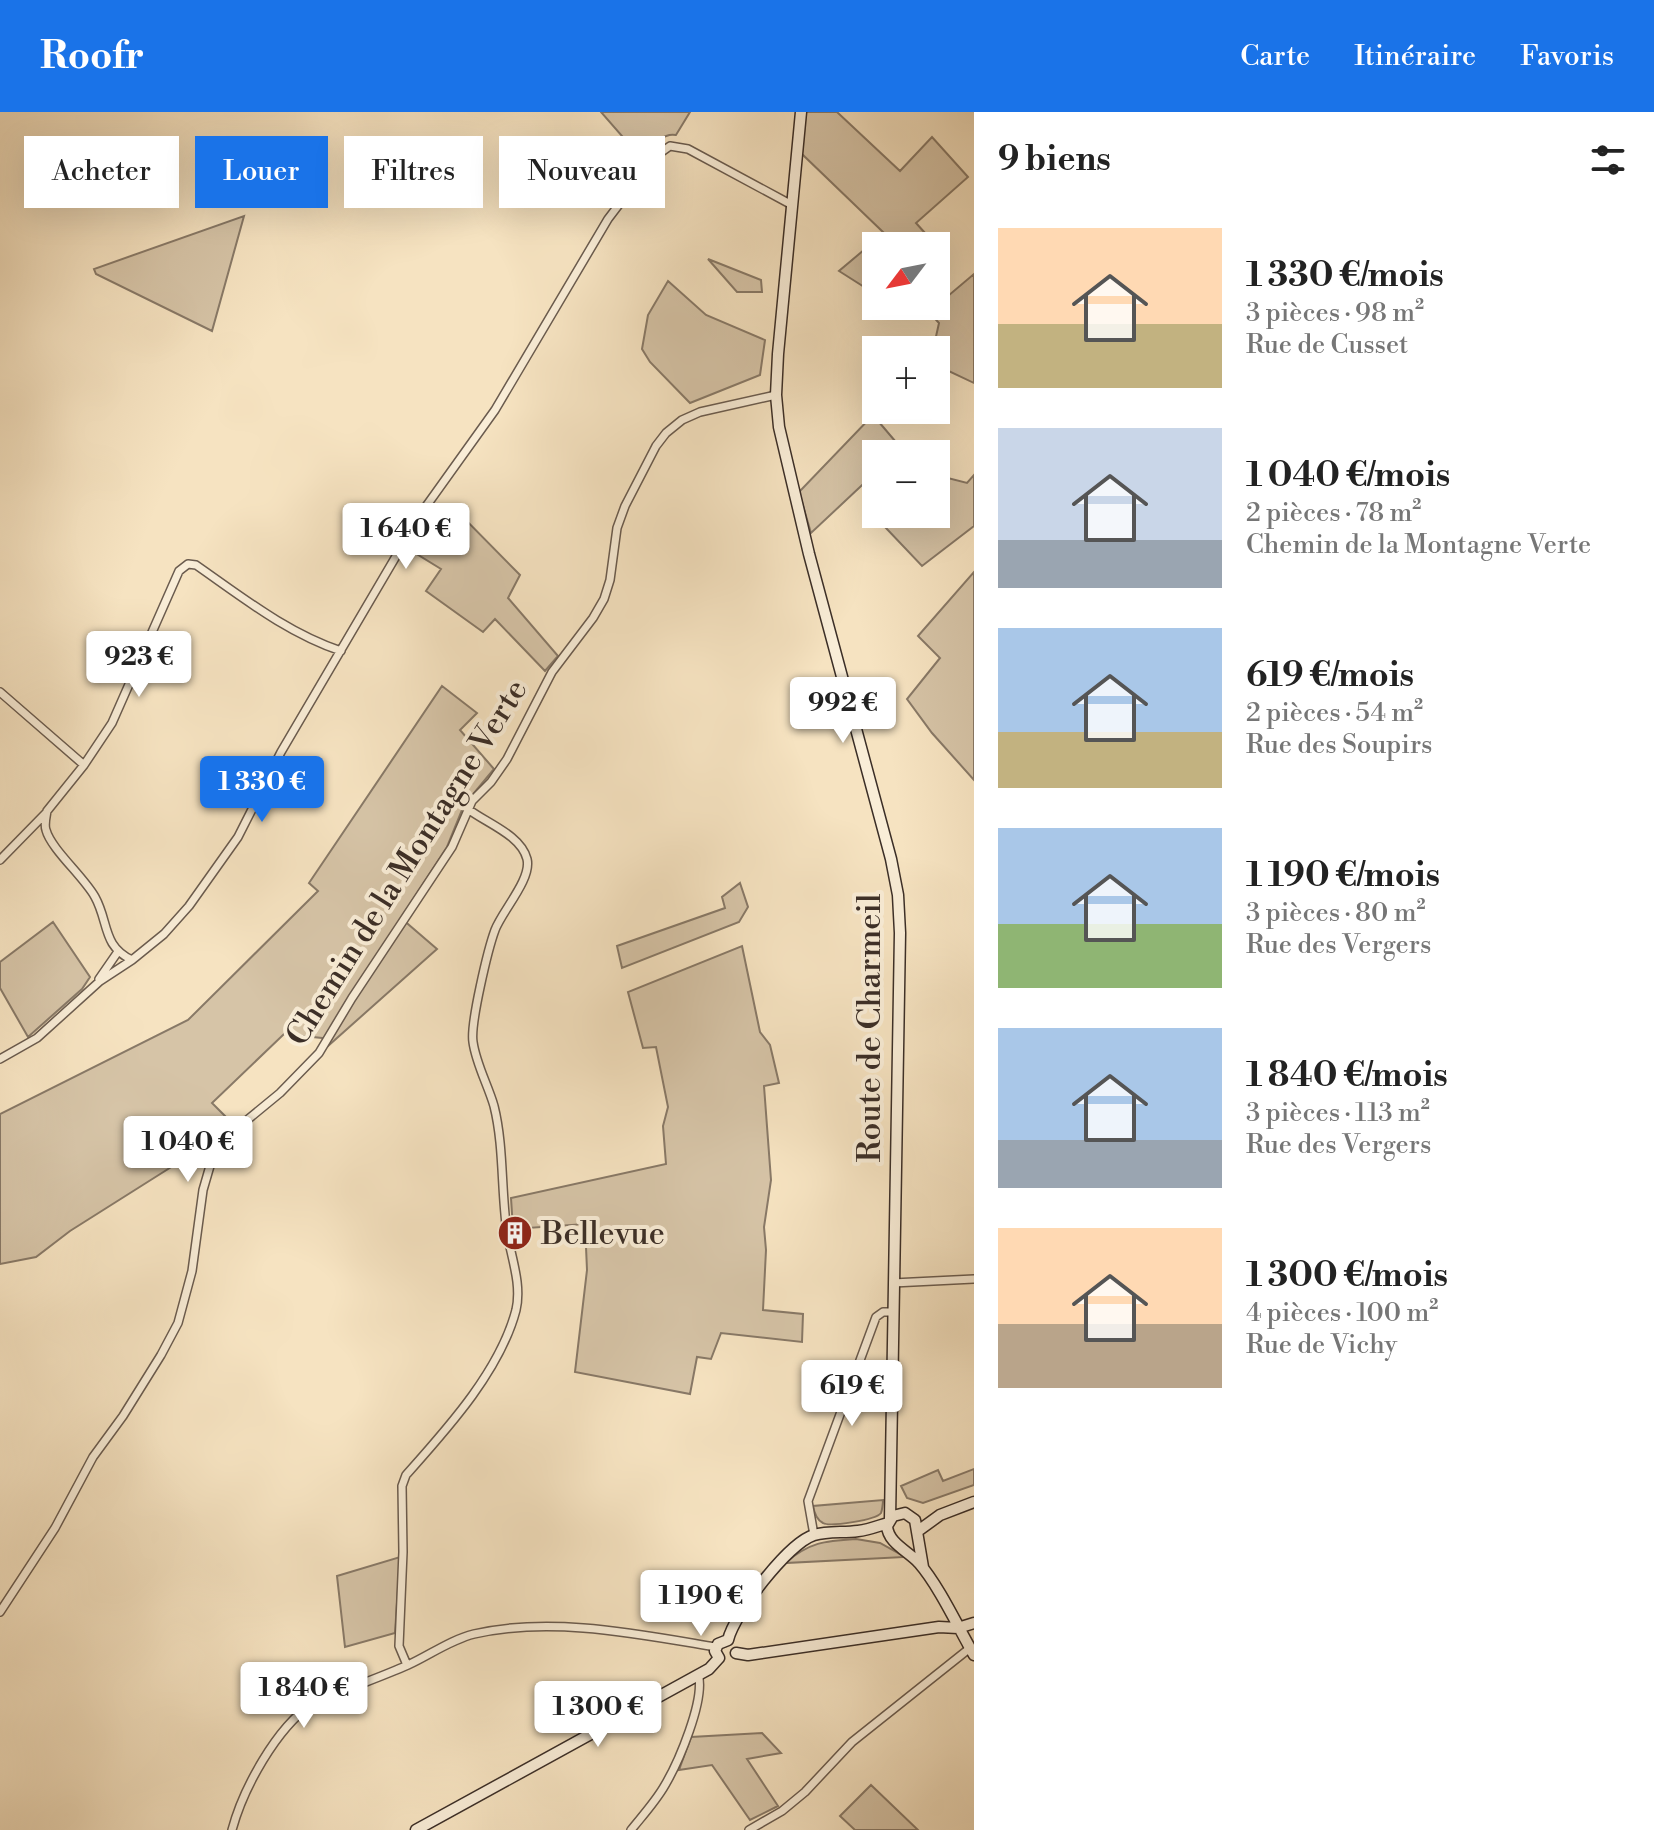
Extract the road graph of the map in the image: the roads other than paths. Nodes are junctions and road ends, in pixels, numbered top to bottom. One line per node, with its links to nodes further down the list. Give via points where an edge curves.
1 (801, 112): 2 (main road, Route de Charmeil)
2 (792, 205): 3 (main road, Route de Charmeil); 4 (street, via 688,149 663,150 608,219 495,410 422,512)
3 (776, 395): 7 (street, Chemin de la Montagne Verte, via 700,412 682,420 656,446 617,528 604,599 552,672 507,759); 17 (main road, Route de Charmeil, via 785,459 898,895)
4 (341, 651): 6 (street, via 285,627 196,565 182,566 112,723); 13 (street, via 226,856 172,924)
5 (0, 692): 6 (street)
6 (84, 765): 8 (street)
7 (468, 809): 29 (street, Chemin de la Montagne Verte, via 452,847 319,1053 218,1147 203,1190 192,1271 178,1323); 36 (street, via 511,837 527,859 526,873 495,929 472,1041 494,1106 517,1306 498,1355 402,1486 399,1646)
8 (47, 811): 9 (street); 10 (street)
9 (28, 830): 10 (street); 11 (street)
10 (45, 830): 12 (street, via 97,899)
11 (0, 860)
12 (117, 953): 13 (street); 14 (street)
13 (132, 960): 14 (street)
14 (100, 981): 15 (street, via 37,1038)
15 (0, 1059)
16 (974, 1279): 17 (street)
17 (893, 1283): 18 (main road, Route de Charmeil)
18 (893, 1312): 19 (main road, Route de Charmeil); 26 (street, via 876,1317 808,1501)
19 (890, 1479): 21 (main road, Route de Charmeil); 23 (main road, Route de Charmeil)
20 (974, 1502): 22 (main road)
21 (908, 1515): 22 (main road); 23 (main road, via 896,1514); 25 (main road, via 917,1523)
22 (940, 1515): 25 (main road)
23 (889, 1521): 24 (main road); 27 (main road, via 887,1531)
24 (861, 1531): 26 (main road); 27 (main road)
25 (917, 1533): 27 (main road, via 908,1543); 28 (main road)
26 (814, 1535): 32 (main road, via 783,1556)
27 (895, 1541): 28 (main road)
28 (923, 1567): 31 (main road)
29 (0, 1612)
30 (974, 1623): 31 (main road)
31 (958, 1628): 33 (main road); 35 (main road)
32 (728, 1640): 34 (main road, via 721,1641); 35 (main road)
33 (972, 1652): 41 (street, via 936,1673 852,1742 805,1792)
34 (718, 1653): 35 (main road, via 727,1660); 36 (street, via 594,1630 519,1628 470,1635); 37 (main road)
35 (736, 1653)
36 (407, 1665): 38 (street, via 300,1712 257,1772)
37 (698, 1674): 39 (main road); 40 (street, via 700,1694 677,1762)
38 (232, 1830)
39 (416, 1830)
40 (631, 1830)
41 (749, 1830)

